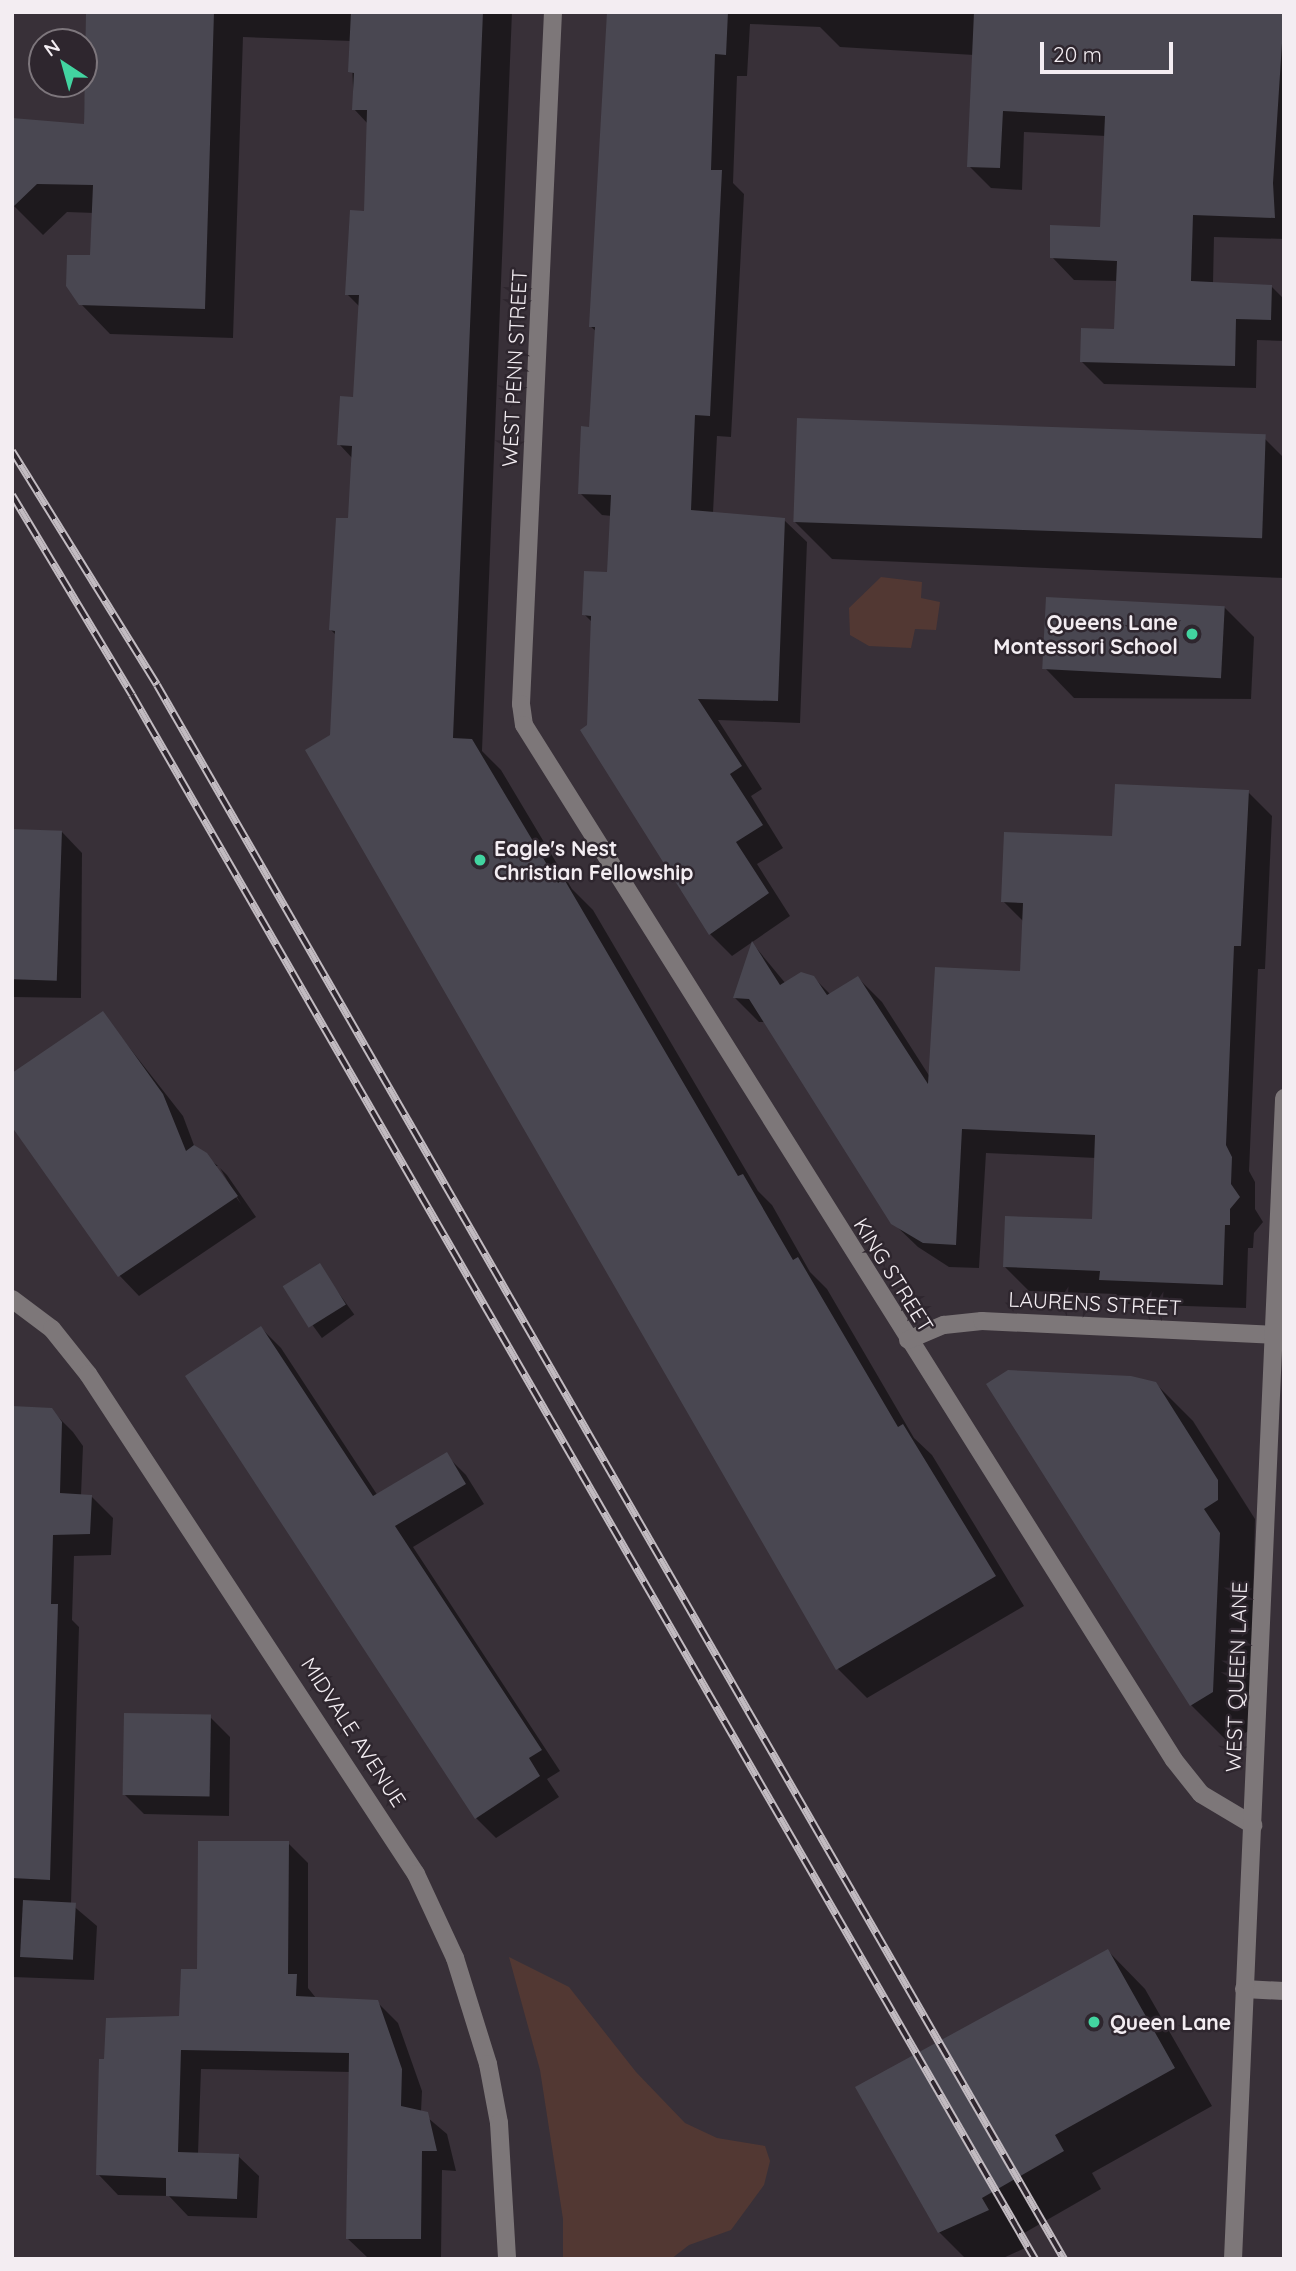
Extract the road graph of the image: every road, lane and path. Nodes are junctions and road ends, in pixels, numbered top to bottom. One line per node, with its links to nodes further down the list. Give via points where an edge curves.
1 (553, 12): 2 (street, WEST PENN STREET, via 521,690)
2 (524, 725): 6 (street, KING STREET, via 533,747)
3 (1284, 1098): 5 (street, WEST QUEEN LANE)
4 (12, 1299): 10 (street, MIDVALE AVENUE, via 52,1329 88,1374 416,1874 455,1958 488,2064 500,2135)
5 (1279, 1334): 6 (street, LAURENS STREET, via 982,1321 944,1325); 7 (street, WEST QUEEN LANE)
6 (908, 1340): 7 (street, KING STREET, via 1174,1760 1201,1794)
7 (1253, 1825): 8 (street, WEST QUEEN LANE)
8 (1244, 1989): 9 (street); 11 (street, WEST QUEEN LANE)
9 (1284, 1991)
10 (508, 2259)
11 (1233, 2259)

